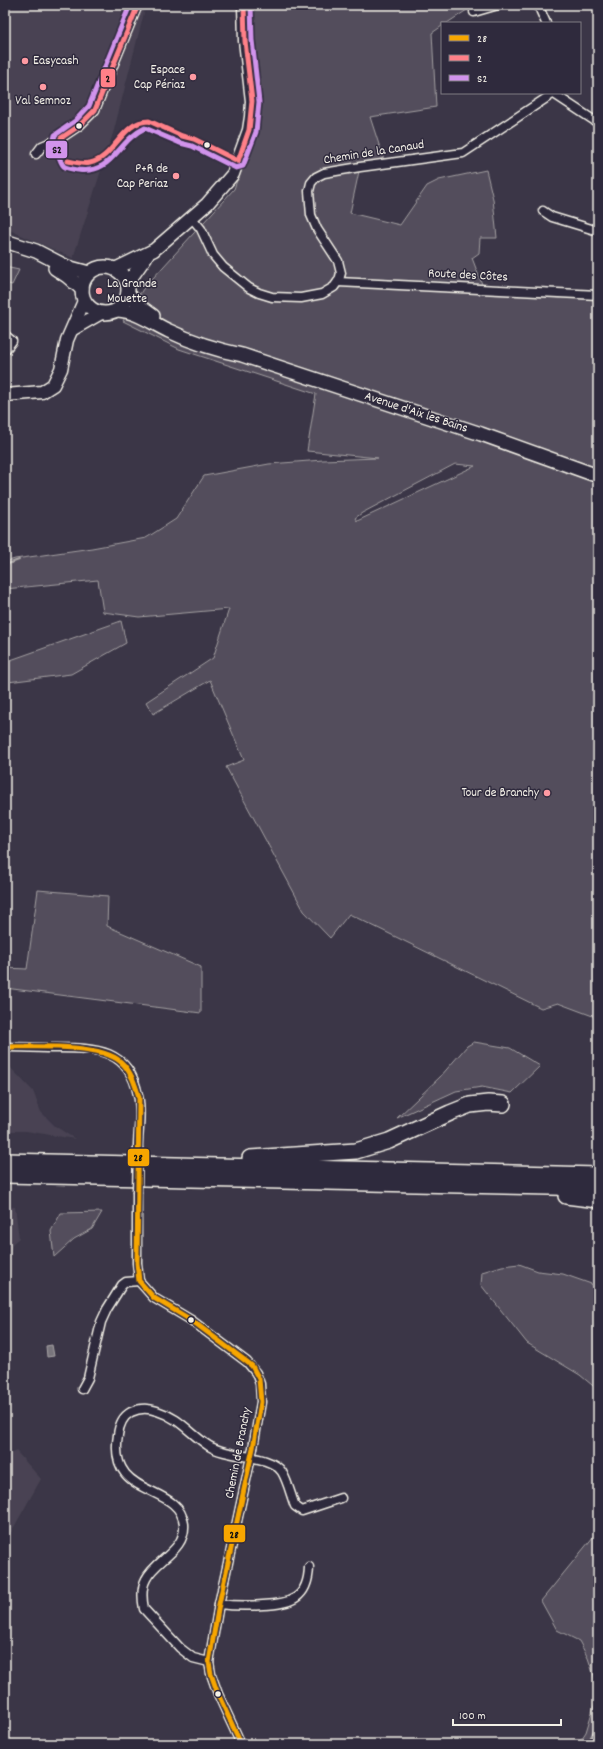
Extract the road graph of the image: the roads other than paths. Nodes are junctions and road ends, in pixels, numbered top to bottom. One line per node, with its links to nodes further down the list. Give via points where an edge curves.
1 (138, 5): 10 (street, via 95,110 79,126 42,146)
2 (244, 5): 12 (street, via 252,101 249,130 233,174)
3 (498, 5): 5 (street)
4 (538, 5): 6 (street)
5 (474, 12)
6 (546, 22)
7 (552, 94): 18 (street, Chemin de la Canaud, via 463,153 360,167 324,173 316,177 310,187 310,209 317,229 340,265 342,273)
8 (555, 94): 9 (street)
9 (598, 123)
10 (36, 154)
11 (544, 211): 13 (street, via 552,217)
12 (192, 218): 15 (street); 18 (street, via 201,229 213,255 223,267 259,293 272,297 301,298 330,290)
13 (598, 231)
14 (5, 242): 17 (main road, via 36,251 67,267); 20 (main road, via 59,270 74,281)
15 (149, 254): 16 (street); 19 (street, via 133,274)
16 (115, 269): 17 (main road, via 105,267); 19 (main road, via 123,275)
17 (89, 273): 20 (main road, via 84,279)
18 (338, 282): 21 (street, Route des Côtes)
19 (128, 289): 22 (main road, via 124,303); 27 (main road, Avenue d'Aix les Bains, via 142,308 163,322 225,345)
20 (83, 295): 23 (main road, via 89,307); 24 (street)
21 (598, 295)
22 (118, 310): 23 (main road); 27 (main road, Avenue d'Aix les Bains, via 126,310 187,339)
23 (101, 313): 24 (street)
24 (73, 329): 28 (street, via 67,340 61,369 53,385 42,392)
25 (5, 335): 26 (street, via 12,341)
26 (5, 350)
27 (242, 355): 29 (main road, Avenue d'Aix les Bains, via 481,434)
28 (5, 395)
29 (595, 475)
30 (5, 1047): 39 (street, bridge, via 88,1048 109,1053 126,1067 139,1097 137,1263)
31 (503, 1104): 33 (highway, via 470,1105 389,1141 356,1151)
32 (5, 1161): 33 (highway)
33 (126, 1164): 35 (highway)
34 (5, 1174): 36 (highway)
35 (598, 1175)
36 (355, 1182): 37 (highway); 38 (highway)
37 (598, 1188)
38 (598, 1200)
39 (140, 1281): 40 (street, via 126,1282 122,1285 107,1309 101,1322 88,1378); 41 (street, Chemin de Branchy, via 154,1298 219,1340 247,1362 256,1373 260,1384 261,1402)
40 (82, 1389)
41 (251, 1458): 42 (street, via 278,1468 299,1510); 44 (street, Chemin de Branchy); 45 (street, via 211,1448 176,1418 155,1410 132,1411 119,1426 116,1445 118,1458 125,1473 140,1487 170,1501 181,1513 184,1522 184,1530 176,1547 148,1574 143,1588 144,1609 180,1648 193,1658)
42 (341, 1498)
43 (309, 1567): 44 (street, via 303,1590 290,1601 282,1604 238,1607)
44 (219, 1604): 45 (street, Chemin de Branchy)
45 (209, 1662): 46 (street, Chemin de Branchy, via 218,1694)
46 (241, 1744)

